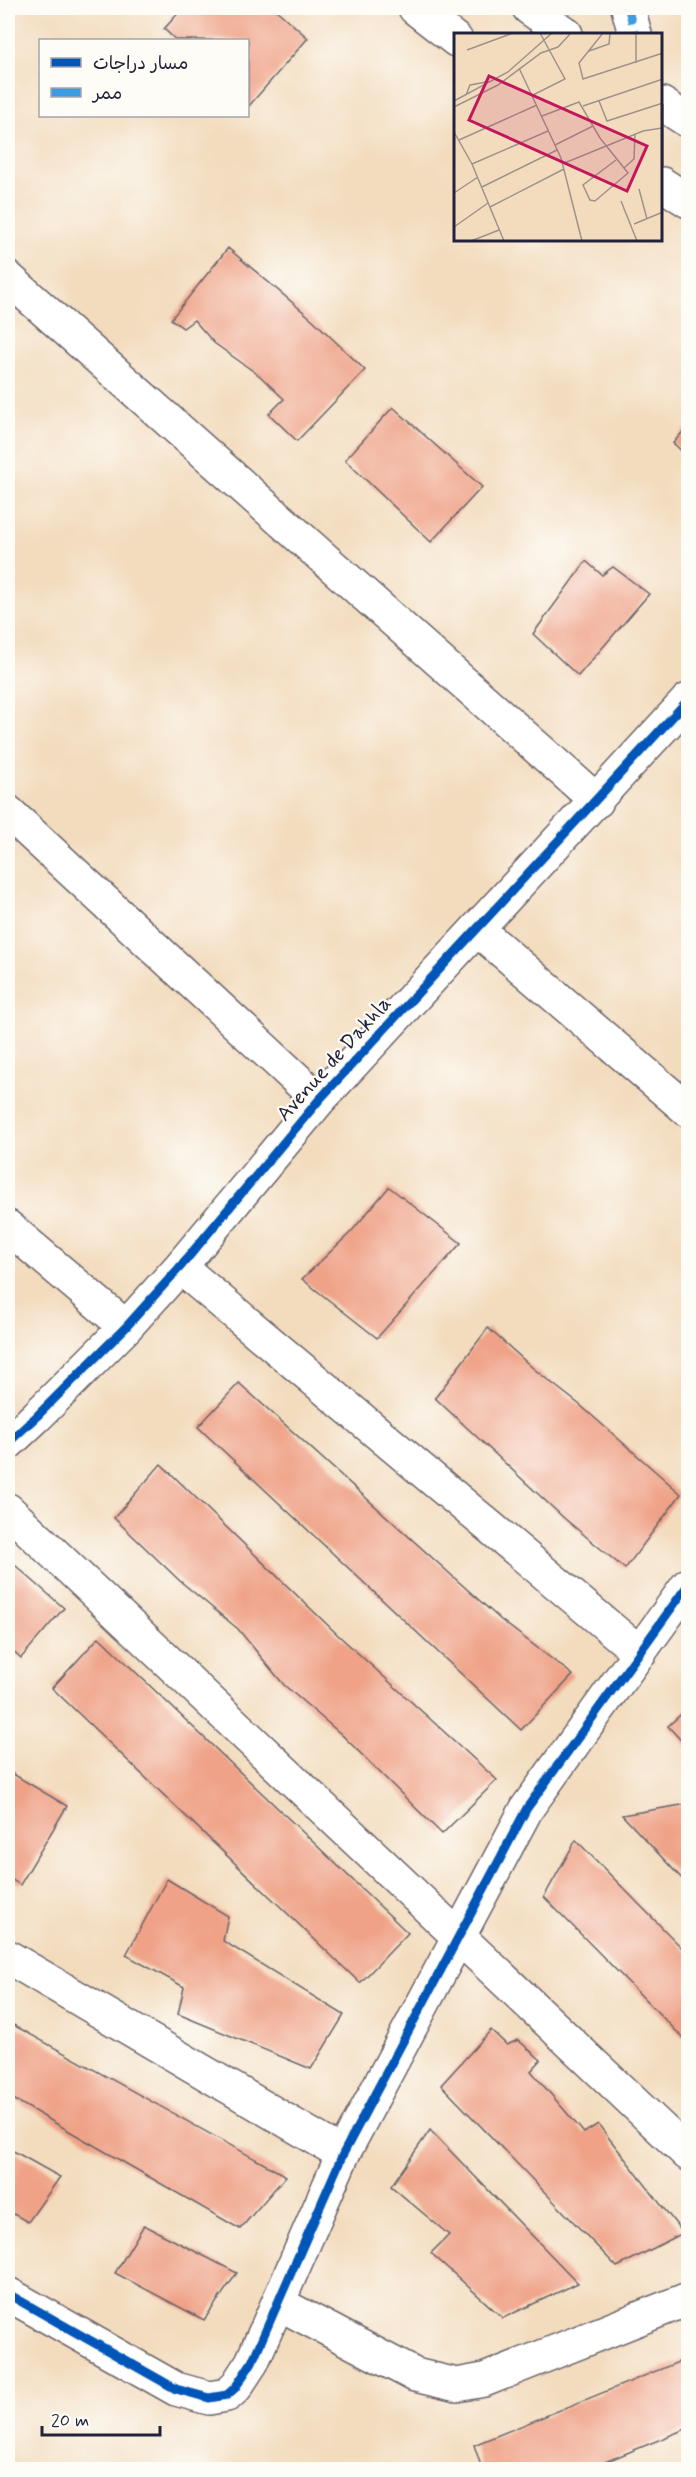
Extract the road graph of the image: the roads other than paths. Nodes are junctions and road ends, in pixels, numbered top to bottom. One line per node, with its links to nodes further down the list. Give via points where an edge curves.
1 (415, 8): 6 (street)
2 (529, 8): 4 (street)
3 (628, 8): 5 (street)
4 (565, 33)
5 (635, 33)
6 (454, 38)
7 (663, 105): 8 (street)
8 (688, 121)
9 (663, 185): 10 (street)
10 (688, 201)
11 (8, 278): 13 (street)
12 (688, 700): 13 (street, Avenue de Dakhla)
13 (597, 801): 15 (street, Avenue de Dakhla)
14 (8, 812): 16 (street)
15 (478, 930): 16 (street, Avenue de Dakhla); 17 (street)
16 (319, 1100): 19 (street, Avenue de Dakhla)
17 (688, 1110)
18 (8, 1227): 20 (street)
19 (180, 1267): 20 (street, Avenue de Dakhla); 24 (street)
20 (126, 1327): 21 (street, Avenue de Dakhla)
21 (8, 1443)
22 (8, 1510): 25 (street)
23 (688, 1585): 24 (street)
24 (640, 1653): 25 (street, via 527,1808)
25 (458, 1936): 27 (street); 28 (street)
26 (8, 1956): 27 (street)
27 (343, 2154): 31 (street)
28 (688, 2154)
29 (8, 2294): 31 (street, via 176,2389 209,2398 227,2395 242,2379)
30 (688, 2299): 31 (street, via 484,2380 458,2385 415,2375)
31 (278, 2302)

